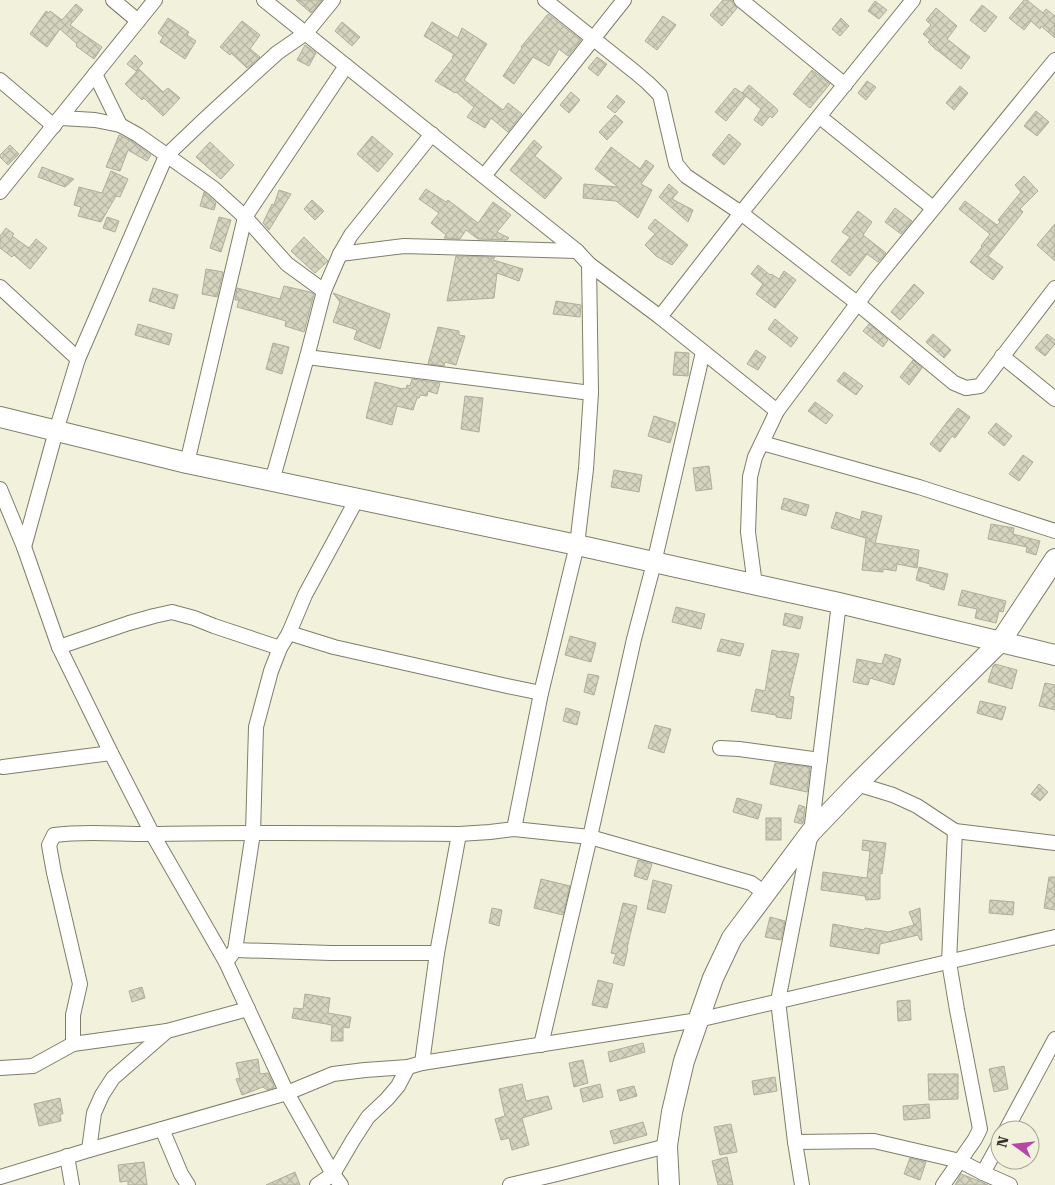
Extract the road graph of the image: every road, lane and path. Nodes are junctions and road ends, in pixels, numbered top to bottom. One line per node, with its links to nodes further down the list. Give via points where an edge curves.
1 (113, 0): 9 (street)
2 (155, 0): 9 (street)
3 (264, 0): 10 (street)
4 (333, 0): 10 (street)
5 (546, 0): 11 (street)
6 (624, 0): 11 (street)
7 (741, 0): 16 (street)
8 (913, 0): 16 (street)
9 (138, 20): 14 (street)
10 (306, 33): 13 (street); 21 (street, via 276,53)
11 (593, 39): 22 (street); 25 (street, via 660,95 676,164 686,176)
12 (1055, 60): 24 (street)
13 (346, 66): 20 (street); 26 (street)
14 (95, 74): 18 (street); 19 (street)
15 (0, 80): 18 (street)
16 (845, 85): 17 (street)
17 (820, 117): 24 (street); 25 (street)
18 (57, 122): 19 (street, via 95,120); 23 (street)
19 (120, 125): 21 (street)
20 (432, 134): 22 (street); 28 (street, via 351,235)
21 (166, 156): 26 (street, via 213,188); 38 (street)
22 (484, 176): 27 (street)
23 (0, 192)
24 (934, 208): 33 (street)
25 (741, 213): 33 (street); 34 (street)
26 (245, 217): 32 (street, via 287,264); 45 (street)
27 (577, 252): 28 (street, via 404,246); 29 (street)
28 (340, 254): 32 (street)
29 (589, 264): 34 (street); 39 (street)
30 (0, 287): 38 (street)
31 (1055, 288): 36 (street)
32 (324, 291): 37 (street)
33 (857, 303): 36 (street, via 954,383 966,388 980,386); 41 (street)
34 (660, 317): 35 (street)
35 (703, 352): 41 (street); 53 (street)
36 (1002, 356): 40 (street)
37 (307, 357): 39 (street); 46 (street)
38 (78, 359): 43 (street)
39 (591, 393): 50 (street)
40 (1055, 399)
41 (777, 411): 44 (street)
42 (0, 417): 43 (street)
43 (56, 431): 45 (street); 51 (street)
44 (762, 442): 49 (street, via 919,487); 54 (street, via 750,477 748,532)
45 (187, 463): 46 (street)
46 (272, 481): 48 (street)
47 (0, 489): 51 (street)
48 (357, 499): 50 (street); 56 (street, via 305,595)
49 (1055, 531)
50 (577, 545): 53 (street); 61 (street)
51 (24, 548): 58 (street)
52 (1055, 559): 57 (street)
53 (654, 563): 54 (street); 73 (street)
54 (755, 585): 55 (street)
55 (839, 603): 57 (street); 64 (street)
56 (289, 633): 59 (street); 61 (street, via 334,647)
57 (1000, 642): 60 (street); 66 (street)
58 (59, 647): 59 (street, via 172,612); 63 (street)
59 (280, 648): 69 (street, via 256,727)
60 (1055, 655)
61 (541, 693): 67 (street)
62 (720, 748): 64 (street)
63 (111, 753): 65 (street); 72 (street)
64 (820, 760): 70 (street)
65 (3, 768)
66 (856, 784): 68 (street, via 917,806); 70 (street)
67 (514, 829): 71 (street); 73 (street)
68 (955, 831): 74 (street); 80 (street)
69 (253, 832): 71 (street); 72 (street); 77 (street)
70 (811, 832): 75 (street); 81 (street)
71 (459, 834): 78 (street)
72 (153, 835): 79 (street); 85 (street, via 68,833 54,836 49,845 80,984 73,1015)
73 (590, 836): 75 (street, via 751,883); 86 (street)
74 (1055, 843)
75 (765, 893): 83 (street, via 732,938)
76 (1055, 937): 80 (street)
77 (235, 950): 78 (street); 79 (street)
78 (437, 953): 88 (street)
79 (226, 962): 82 (street)
80 (949, 962): 81 (street); 99 (street, via 980,1128)
81 (778, 1001): 83 (street); 94 (street)
82 (248, 1009): 84 (street); 91 (street)
83 (698, 1020): 86 (street); 95 (street, via 684,1061)
84 (167, 1031): 85 (street); 96 (street, via 113,1078 102,1094 94,1113)
85 (72, 1044): 90 (street, via 33,1066)
86 (541, 1044): 88 (street)
87 (1053, 1046): 92 (street)
88 (422, 1063): 89 (street)
89 (408, 1067): 91 (street, via 333,1074); 102 (street, via 398,1086 368,1117 353,1140)
90 (0, 1068)
91 (287, 1093): 93 (street); 102 (street)
92 (1012, 1120)
93 (162, 1129): 96 (street); 105 (street, via 180,1174)
94 (795, 1142): 99 (street, via 874,1141); 109 (street)
95 (667, 1146): 103 (street); 108 (street)
96 (89, 1150): 97 (street)
97 (67, 1156): 101 (street); 104 (street)
98 (990, 1160): 100 (street)
99 (960, 1161): 100 (street); 110 (street)
100 (983, 1173): 111 (street)
101 (0, 1177)
102 (337, 1180): 106 (street)
103 (558, 1180): 107 (street)
104 (72, 1185)
105 (188, 1185)
106 (317, 1185)
107 (510, 1185)
108 (669, 1185)
109 (802, 1185)
110 (943, 1185)
111 (1010, 1185)

